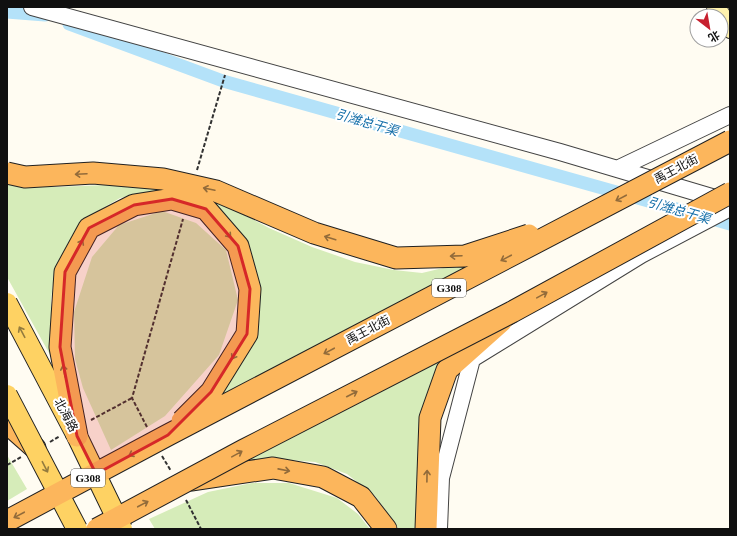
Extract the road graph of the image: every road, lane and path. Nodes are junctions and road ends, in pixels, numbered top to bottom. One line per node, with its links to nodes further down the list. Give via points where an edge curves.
1 (32, 7): 7 (street)
2 (716, 7): 3 (main road)
3 (730, 29)
4 (226, 69): 9 (path)
5 (730, 115): 7 (street)
6 (730, 141): 14 (highway, 禹王北街 / G308, one-way to 14, bridge)
7 (617, 169): 11 (street)
8 (7, 173): 14 (highway, one-way to 8, bridge, via 465,256 396,258 314,233 216,191 171,181 93,173 25,177)
9 (196, 176)
10 (730, 193): 16 (highway, one-way to 10, bridge)
11 (730, 203)
12 (730, 208): 30 (street, via 641,255 472,359 441,478)
13 (185, 214): 20 (path, via 132,398)
14 (587, 216): 20 (highway, 禹王北街 / G308, one-way to 20, bridge)
15 (7, 303): 19 (main road, 北海路, one-way to 15, bridge)
16 (512, 312): 22 (highway, one-way to 16, bridge); 29 (highway, one-way to 16, bridge, via 430,418 447,370)
17 (7, 395): 21 (main road, bridge)
18 (7, 423): 21 (highway)
19 (77, 436): 20 (highway, one-way to 20, bridge, via 60,347 65,272 89,228 134,205 172,199 206,209 238,246 250,289 247,334 211,392); 26 (main road, 北海路, bridge)
20 (160, 440): 22 (path); 23 (highway, 禹王北街 / G308, one-way to 23, bridge)
21 (35, 449): 24 (main road, one-way to 24, bridge)
22 (182, 483): 25 (highway, one-way to 22, bridge); 27 (path); 28 (highway, one-way to 28, via 273,468 323,477 361,498)
23 (7, 522)
24 (77, 529)
25 (97, 529)
26 (122, 529)
27 (201, 529)
28 (386, 529)
29 (426, 529)
30 (439, 529)

